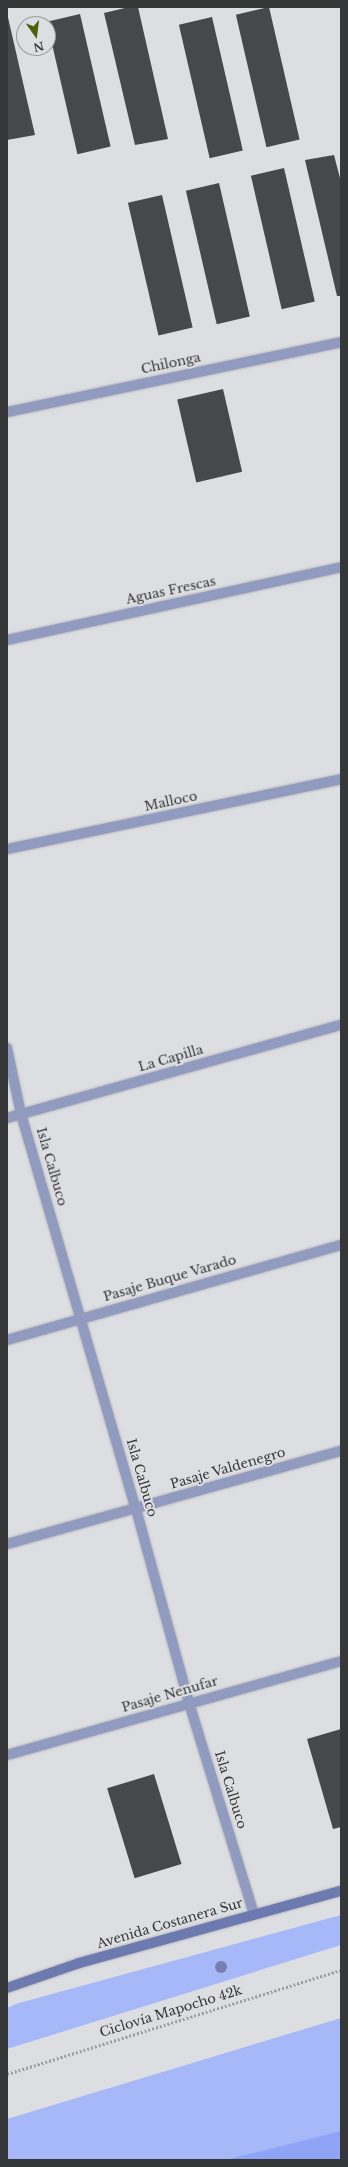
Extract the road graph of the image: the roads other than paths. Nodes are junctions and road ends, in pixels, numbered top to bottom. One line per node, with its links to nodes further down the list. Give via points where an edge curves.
1 (341, 342): 2 (street, Chilonga)
2 (7, 412)
3 (341, 567): 4 (street, Aguas Frescas)
4 (7, 640)
5 (341, 779): 6 (street, Malloco)
6 (7, 849)
7 (341, 1025): 9 (street, La Capilla)
8 (7, 1048): 9 (street, Isla Calbuco)
9 (21, 1114): 10 (street, La Capilla); 12 (street, Isla Calbuco)
10 (7, 1118)
11 (341, 1244): 12 (street, Pasaje Buque Varado)
12 (82, 1318): 13 (street, Pasaje Buque Varado); 15 (street, Isla Calbuco)
13 (7, 1340)
14 (341, 1451): 15 (street, Pasaje Valdenegro)
15 (136, 1509): 16 (street, Pasaje Valdenegro); 18 (street, Isla Calbuco)
16 (7, 1544)
17 (341, 1661): 18 (street, Pasaje Nenufar)
18 (189, 1703): 19 (street, Pasaje Nenufar); 21 (street, Isla Calbuco)
19 (7, 1755)
20 (341, 1892): 21 (main road, Avenida Costanera Sur)
21 (254, 1914): 22 (main road, Avenida Costanera Sur, via 79,1963)
22 (7, 1988)

